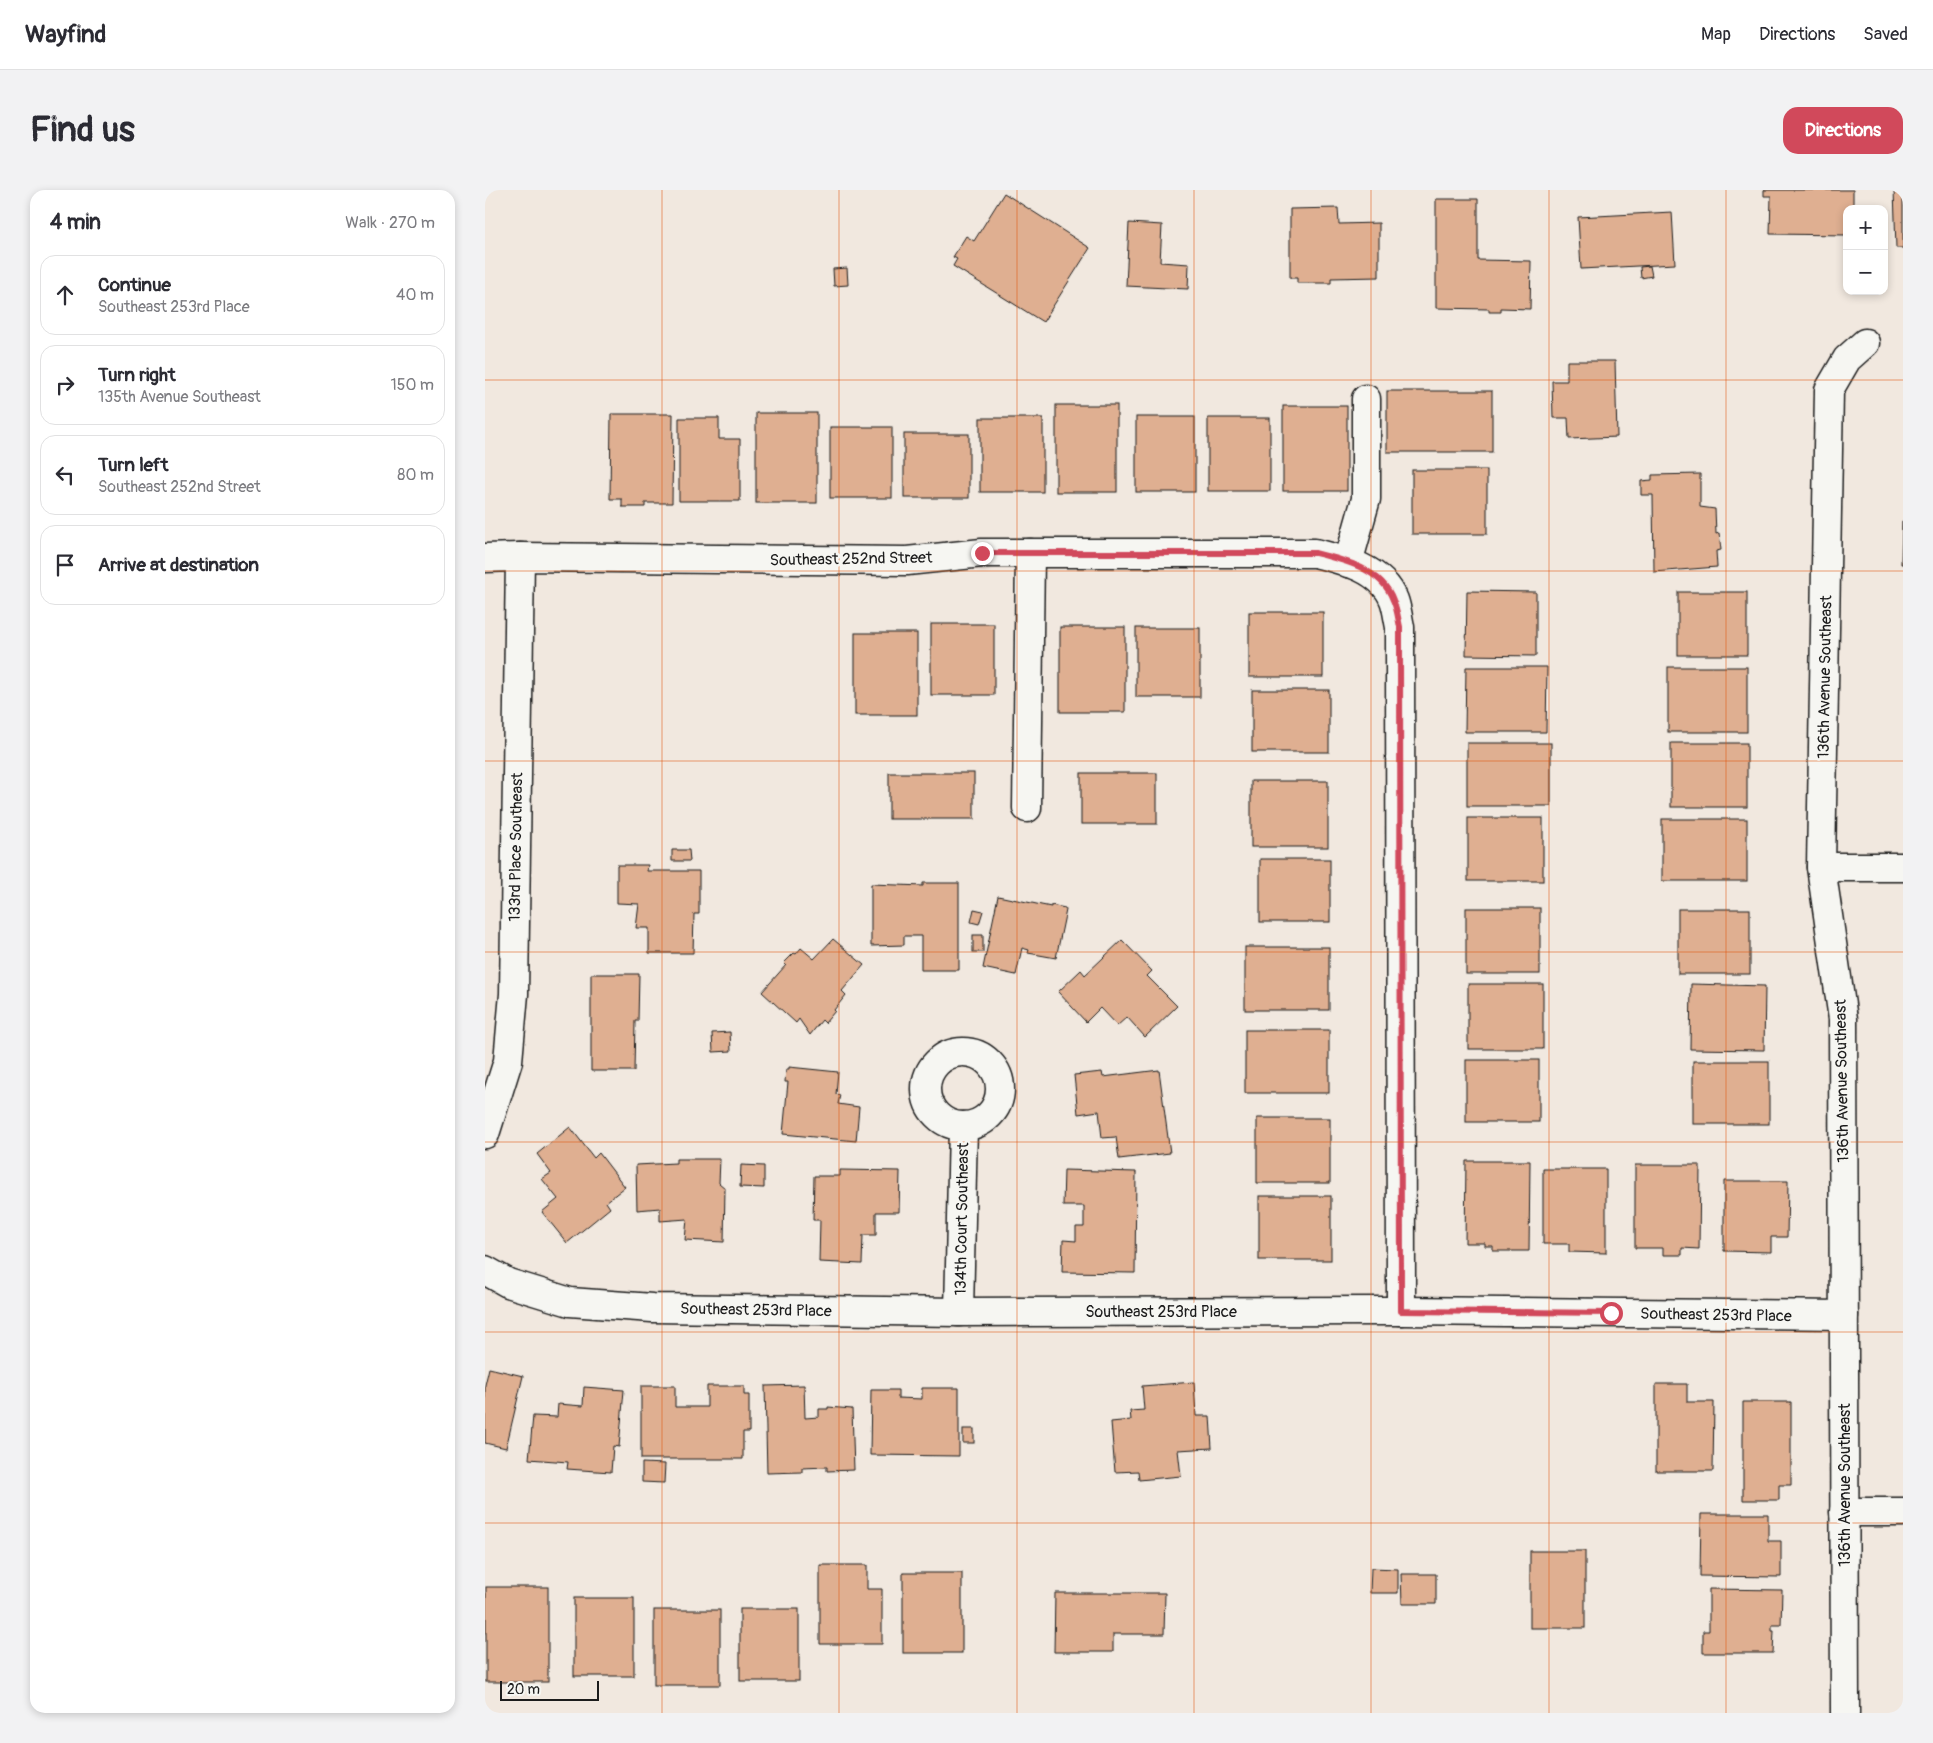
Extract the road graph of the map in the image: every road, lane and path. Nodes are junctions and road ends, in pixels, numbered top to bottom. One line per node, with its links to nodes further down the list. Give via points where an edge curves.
1 (1865, 343): 8 (street, 136th Avenue Southeast, via 1847,359 1829,390)
2 (1366, 400): 6 (street, via 1366,499)
3 (1030, 553): 4 (street, Southeast 252nd Street, via 982,553 907,561); 6 (street, Southeast 252nd Street, via 1315,553); 7 (street)
4 (520, 557): 5 (street, Southeast 252nd Street); 11 (street, 133rd Place Southeast, via 514,994 508,1061)
5 (485, 558)
6 (1356, 566): 13 (street, via 1379,579 1393,599 1400,627)
7 (1027, 808)
8 (1821, 867): 9 (street); 15 (street, 136th Avenue Southeast, via 1843,1019)
9 (1903, 867)
10 (963, 1126): 14 (street, 134th Court Southeast)
11 (485, 1134)
12 (485, 1270): 14 (street, Southeast 253rd Place, via 508,1283 570,1302 653,1308)
13 (1401, 1311): 14 (street, Southeast 253rd Place); 15 (street, Southeast 253rd Place)
14 (959, 1312)
15 (1844, 1315): 16 (street, 136th Avenue Southeast)
16 (1844, 1512): 17 (street); 18 (street, 136th Avenue Southeast)
17 (1903, 1512)
18 (1845, 1713)

